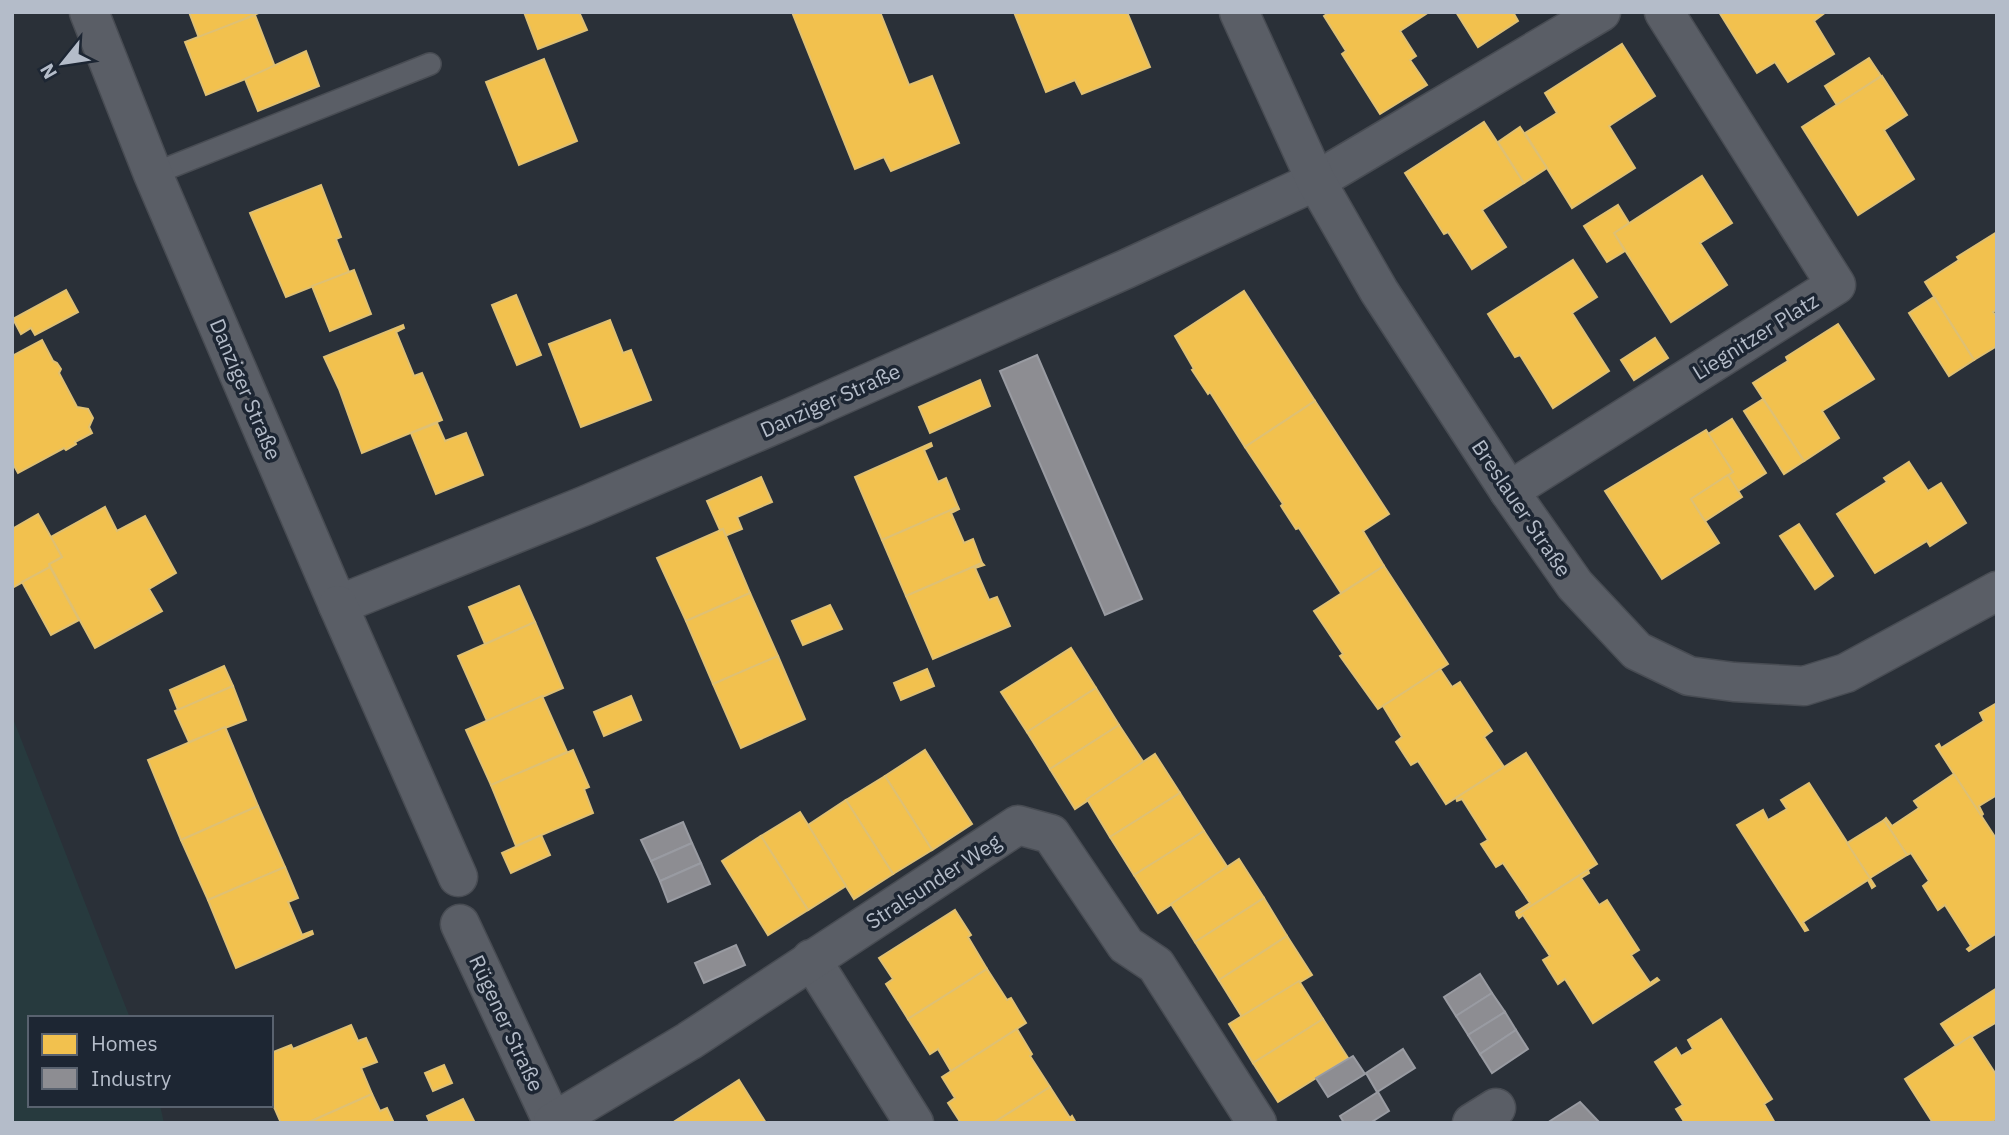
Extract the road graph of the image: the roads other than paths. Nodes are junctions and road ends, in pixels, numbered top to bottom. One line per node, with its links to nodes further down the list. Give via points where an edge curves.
1 (89, 12): 6 (street, Danziger Straße)
2 (1239, 12): 7 (street, Breslauer Straße)
3 (1601, 12): 7 (street)
4 (1664, 12): 8 (street, Liegnitzer Platz, via 1836,285)
5 (430, 64): 6 (lane)
6 (153, 174): 10 (street, Danziger Straße)
7 (1316, 181): 8 (street, Breslauer Straße, via 1379,291); 10 (street, Danziger Straße, via 792,417)
8 (1509, 491): 9 (street, Breslauer Straße, via 1575,585 1637,651 1689,676 1804,686 1846,673)
9 (1997, 591)
10 (338, 605): 11 (street, Danziger Straße)
11 (458, 877)
12 (460, 924): 14 (street, Rügener Straße)
13 (811, 959): 14 (street, Stralsunder Weg, via 689,1041); 15 (street); 16 (street, Stralsunder Weg, via 1018,825 1051,834 1126,945 1156,965)
14 (553, 1122)
15 (915, 1123)
16 (1257, 1123)

